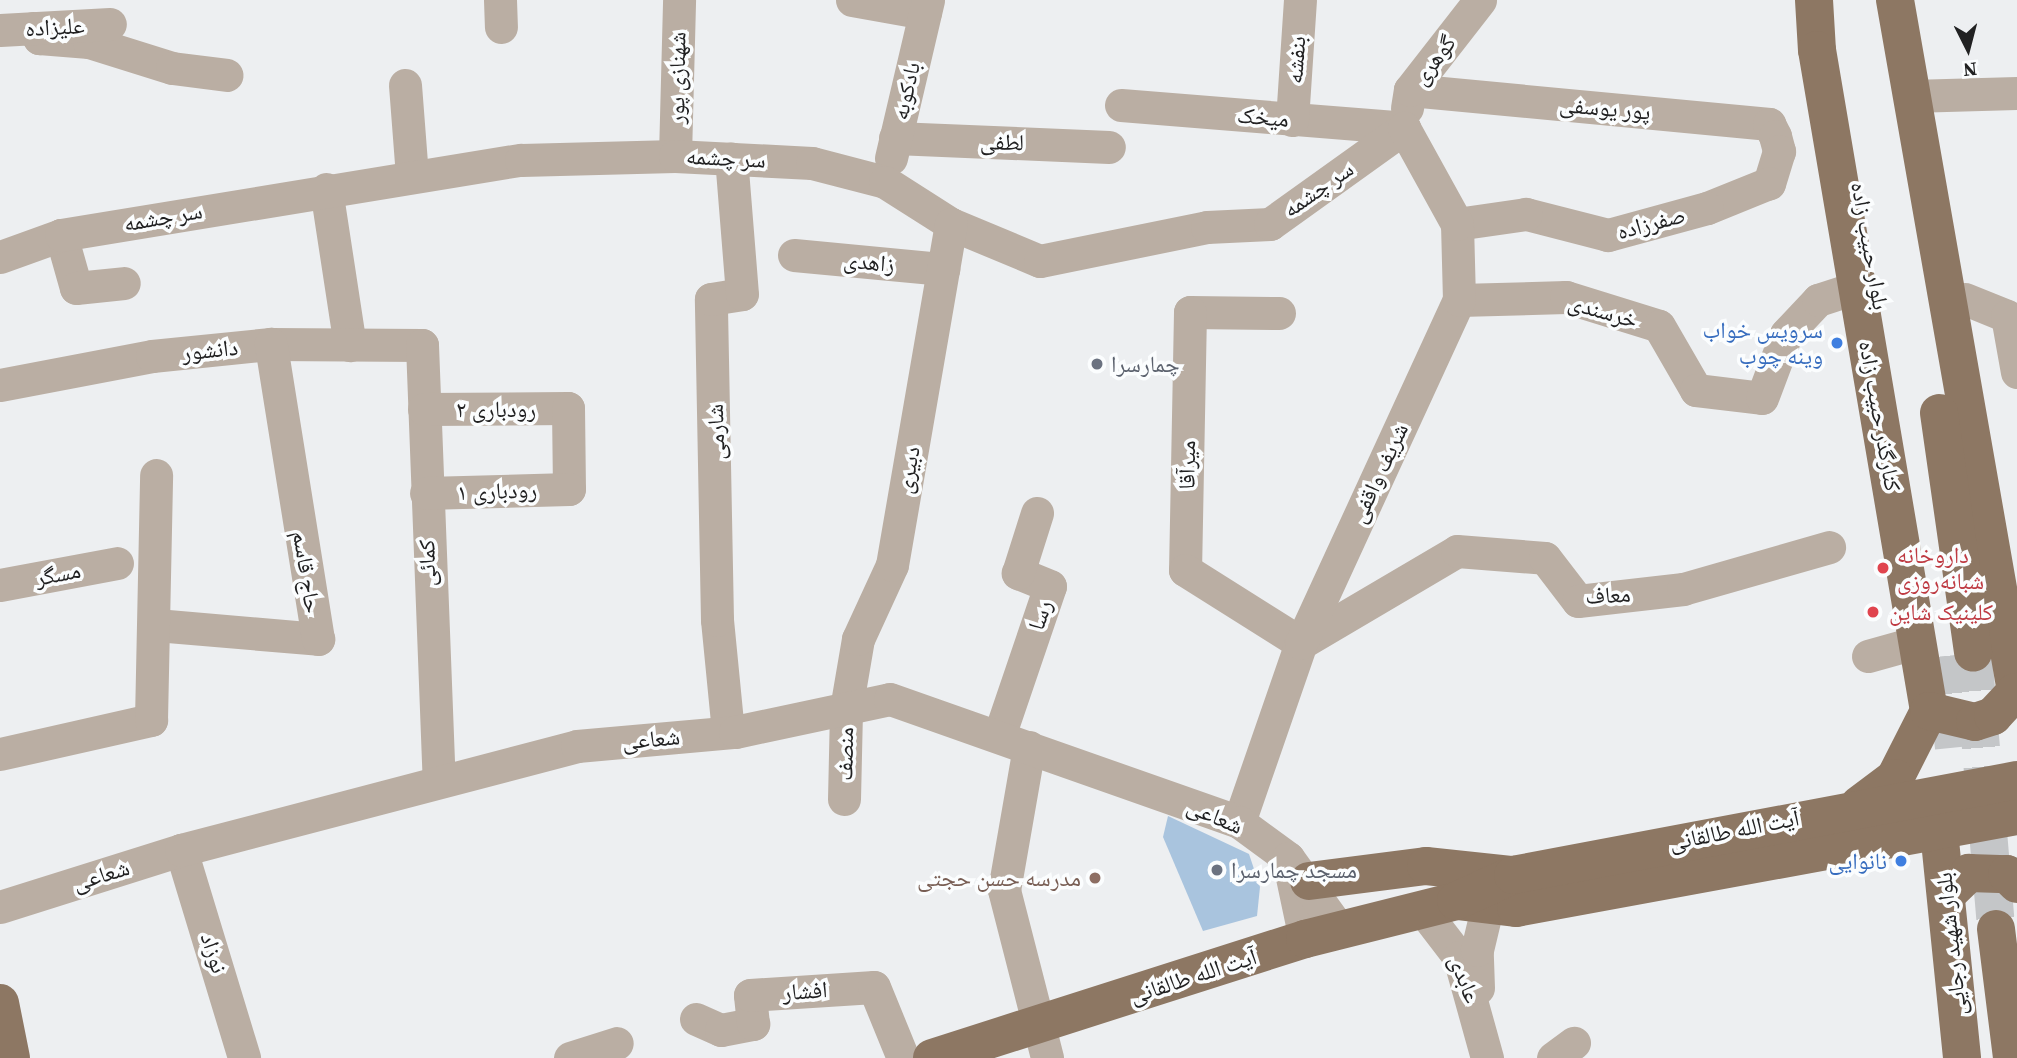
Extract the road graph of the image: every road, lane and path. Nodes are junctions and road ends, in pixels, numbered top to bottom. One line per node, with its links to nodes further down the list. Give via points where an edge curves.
1 (679, 0): 24 (street, شهنازی پور)
2 (852, 0): 9 (street)
3 (1300, 0): 19 (street, بنفشه)
4 (1480, 0): 15 (street, گوهری)
5 (1814, 0): 36 (main road, کنارگذر حبیب زاده)
6 (1826, 0): 55 (main road, بلوار حبیب زاده)
7 (1869, 0): 55 (main road, بلوار حبیب زاده, via 1928,334)
8 (1895, 0): 17 (main road)
9 (926, 6): 21 (street, بادکوبه)
10 (110, 24): 11 (street, علیزاده)
11 (33, 29): 12 (street, علیزاده); 13 (street, via 38,38 89,42 172,68)
12 (0, 30)
13 (227, 75)
14 (405, 85): 26 (street)
15 (1410, 90): 20 (street, گوهری); 23 (street, پور یوسفی, via 1769,124)
16 (2017, 93): 17 (street)
17 (1911, 96): 57 (main road)
18 (1122, 106): 19 (street, میخک)
19 (1292, 120): 20 (street, میخک)
20 (1404, 128): 29 (street, شریف واقفی); 30 (street, سر چشمه, via 1270,224 1207,227 1040,261)
21 (895, 138): 22 (street, لطفی); 27 (street, بادکوبه)
22 (1109, 147)
23 (1779, 151): 29 (street, صفرزاده, via 1769,183 1707,208 1608,235 1526,214)
24 (675, 156): 25 (street, سر چشمه); 26 (street, سر چشمه, via 521,160)
25 (731, 158): 27 (street, سر چشمه, via 812,163); 60 (street, شارمی, via 743,294 711,299 717,620)
26 (412, 177): 28 (street, سر چشمه)
27 (885, 182): 30 (street, سر چشمه)
28 (326, 190): 31 (street, سر چشمه); 41 (street)
29 (1457, 223): 38 (street, شریف واقفی)
30 (951, 225): 34 (street, دبیری)
31 (61, 235): 32 (street, سر چشمه); 35 (street, via 76,288)
32 (1, 252)
33 (794, 256): 34 (street, زاهدی)
34 (943, 269): 58 (street, دبیری, via 892,565 858,639)
35 (124, 284)
36 (1858, 287): 38 (street, خرسندی, via 1818,300 1786,334 1762,398 1696,390 1660,326 1566,298); 55 (main road, کنارگذر حبیب زاده)
37 (1965, 299): 43 (street, via 2007,316)
38 (1460, 300): 54 (street, شریف واقفی)
39 (1279, 313): 54 (street, میرآقا, via 1190,312 1185,570)
40 (271, 344): 41 (street, دانشور); 44 (street, دانشور, via 152,356); 53 (street, حاج قاسم, via 318,639)
41 (350, 345): 42 (street, دانشور)
42 (422, 345): 45 (street, کمائی)
43 (2017, 372)
44 (0, 385)
45 (424, 409): 47 (street, رودباری ۲, via 568,408); 48 (street, کمائی)
46 (156, 475): 53 (street)
47 (569, 489): 48 (street, رودباری ۱)
48 (426, 493): 63 (street, کمائی)
49 (1037, 513): 61 (street, رسا, via 1018,573 1050,586)
50 (1829, 547): 54 (street, معاف, via 1683,589 1578,601 1545,558 1457,551)
51 (117, 563): 52 (street, مسگر)
52 (0, 585)
53 (156, 625): 62 (street, via 151,720)
54 (1301, 643): 67 (street, شریف واقفی)
55 (1945, 650): 56 (street); 59 (main road, کنارگذر حبیب زاده)
56 (1868, 656)
57 (2016, 695): 59 (main road, via 1993,716 1975,722)
58 (846, 709): 60 (street, شعاعی); 61 (street, شعاعی, via 890,699); 65 (street, منصف)
59 (1929, 711): 66 (main road, via 1895,778)
60 (728, 732): 63 (street, شعاعی, via 578,746)
61 (1014, 742): 67 (street, شعاعی); 82 (street, via 1004,890)
62 (0, 754)
63 (439, 780): 70 (street, شعاعی)
64 (2017, 780): 66 (main road, آیت الله طالقانی)
65 (844, 799)
66 (1858, 806): 71 (main road, آیت الله طالقانی)
67 (1239, 822): 72 (street, شعاعی)
68 (2016, 828): 69 (main road, آیت الله طالقانی)
69 (1938, 831): 71 (main road, آیت الله طالقانی); 75 (main road, بلوار شهید رجایی)
70 (181, 850): 77 (street, شعاعی); 85 (street, نوزاد)
71 (1683, 859): 73 (main road, آیت الله طالقانی); 76 (main road, آیت الله طالقانی, via 1516,908)
72 (1298, 869): 73 (main road, via 1426,866); 78 (street)
73 (1513, 875): 76 (main road, آیت الله طالقانی)
74 (2017, 884): 75 (main road, via 2000,873 1969,873)
75 (1946, 895): 90 (main road, بلوار شهید رجایی)
76 (1455, 905): 78 (main road, آیت الله طالقانی); 80 (street, عابدی, via 1459,957); 80 (street, via 1477,950)
77 (0, 906)
78 (1323, 934): 82 (main road, آیت الله طالقانی)
79 (0, 1003): 84 (main road)
80 (1479, 1015): 89 (street, عابدی)
81 (696, 1019): 87 (street, افشار, via 732,1028 753,1024 750,995 874,987)
82 (1042, 1042): 88 (main road, آیت الله طالقانی)
83 (617, 1043): 86 (street)
84 (11, 1058)
85 (244, 1058)
86 (570, 1058)
87 (903, 1058)
88 (932, 1058)
89 (1487, 1058)
90 (1962, 1058)
91 (1985, 1058): 92 (main road, بلوار شهید رجایی, via 1984,931)
92 (2012, 1058)

